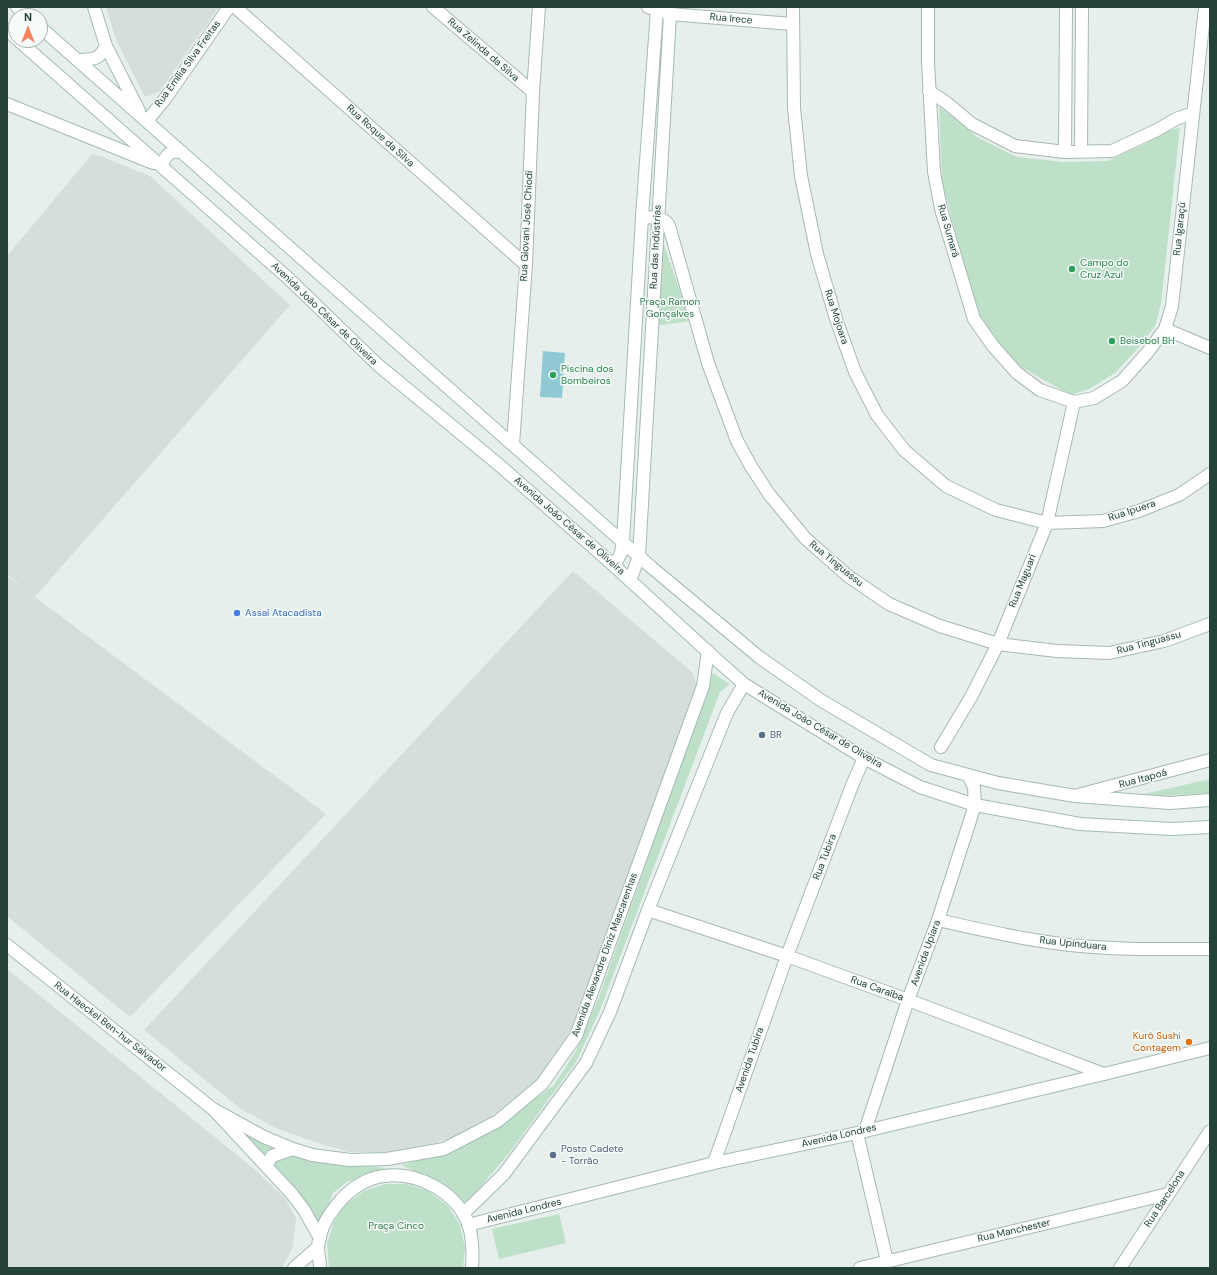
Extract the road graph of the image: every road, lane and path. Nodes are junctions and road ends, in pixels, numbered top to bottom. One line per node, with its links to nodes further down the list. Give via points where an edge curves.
1 (94, 7): 14 (street)
2 (229, 7): 21 (street, Rua Emília Silva Freitas, via 165,99)
3 (235, 7): 28 (street, Rua Roque da Silva)
4 (433, 7): 18 (street, Rua Zelinda da Silva)
5 (539, 7): 18 (street, Rua Giovani José Chiodi)
6 (793, 7): 12 (street, Rua Mojoara)
7 (928, 7): 17 (street, Rua Sumarã)
8 (1066, 7): 24 (street)
9 (1082, 7): 22 (street)
10 (1205, 7): 20 (street, Rua Igaraçú)
11 (660, 9): 12 (street, Rua Irece); 26 (street, Rua das Indústrias); 27 (street, Rua das Indústrias)
12 (792, 24): 34 (street, Rua Mojoara, via 794,108 801,176 817,254 855,372 877,415 904,450 946,486 996,510)
13 (48, 34): 16 (street)
14 (106, 46): 16 (street, via 103,54 96,59); 21 (street)
15 (27, 48): 25 (street, Avenida João César de Oliveira)
16 (78, 60): 21 (street)
17 (929, 90): 24 (street, via 972,124 1015,146); 31 (street, Rua Sumarã, via 934,172 941,209 974,319 992,346 1017,373 1040,390)
18 (533, 92): 28 (street, Rua Giovani José Chiodi)
19 (7, 104): 25 (street)
20 (1193, 113): 22 (street, via 1112,151); 29 (street, Rua Igaraçú, via 1172,306)
21 (144, 119): 23 (street)
22 (1080, 151): 24 (street)
23 (182, 152): 25 (street, via 173,151 166,155); 32 (street)
24 (1065, 152)
25 (162, 166): 37 (street, Avenida João César de Oliveira, via 288,278 378,365 498,464)
26 (642, 217): 27 (street); 35 (street, Rua das Indústrias)
27 (658, 218): 36 (street, Rua das Indústrias); 40 (street, Rua Tinguassu, via 667,222 669,226 708,362 737,441 769,494 805,538 848,576 889,604 940,626)
28 (526, 265): 32 (street, Rua Giovani José Chiodi)
29 (1165, 329): 30 (street); 31 (street, Rua Igaraçú, via 1122,381 1094,398)
30 (1210, 348)
31 (1074, 402): 34 (street, Rua Maguari)
32 (513, 444): 35 (street)
33 (1210, 474): 34 (street, Rua Ipuera, via 1179,495 1139,511 1103,521)
34 (1047, 523): 40 (street, Rua Maguari)
35 (623, 541): 36 (street); 37 (street, Rua das Indústrias)
36 (640, 556): 38 (street, Rua das Indústrias); 46 (street, via 759,657 822,701 931,765)
37 (614, 566): 38 (street, Avenida João César de Oliveira)
38 (630, 581): 41 (street, Avenida João César de Oliveira)
39 (1210, 624): 40 (street, Rua Tinguassu, via 1164,641 1109,653 1057,651)
40 (998, 644): 43 (street, Rua Maguari, via 971,697)
41 (708, 651): 42 (street, Avenida João César de Oliveira); 63 (street, Avenida Alexandre Diniz Mascarenhas, via 703,686 576,1036 542,1084 498,1121 444,1149)
42 (744, 684): 44 (street, Avenida João César de Oliveira); 51 (street, Avenida Alexandre Diniz Mascarenhas, via 727,713)
43 (941, 747)
44 (864, 758): 49 (street, Avenida João César de Oliveira, via 920,787); 55 (street, Rua Tubira)
45 (1210, 760): 47 (street, Rua Itapoá)
46 (968, 775): 47 (street, via 998,783); 49 (street, Avenida Upiara, via 974,787)
47 (1075, 796): 48 (street, via 1170,803)
48 (1210, 800)
49 (975, 805): 50 (street, Avenida João César de Oliveira, via 1080,824 1172,829); 52 (street, Avenida Upiara)
50 (1210, 827)
51 (648, 910): 55 (street, Rua Caraíba); 68 (street, Avenida Alexandre Diniz Mascarenhas, via 610,1012 586,1063 504,1174)
52 (938, 920): 54 (street, Rua Upinduara, via 1071,945 1143,950); 56 (street, Avenida Upiara)
53 (7, 945): 59 (street, Rua Haeckel Ben-hur Salvador)
54 (1210, 949)
55 (787, 956): 56 (street, Rua Caraíba); 64 (street, Avenida Tubira)
56 (908, 1000): 58 (street, Rua Caraíba); 61 (street, Avenida Upiara)
57 (1210, 1048): 58 (street, Avenida Londres)
58 (1104, 1074): 61 (street, Avenida Londres)
59 (213, 1109): 62 (street, Rua Haeckel Ben-hur Salvador); 65 (street, Rua Haeckel Ben-hur Salvador)
60 (1210, 1131): 67 (street, Rua Barcelona)
61 (861, 1132): 64 (street, Avenida Londres); 70 (street)
62 (292, 1149): 63 (street, Rua Haeckel Ben-hur Salvador, via 312,1155 350,1160); 65 (street, via 272,1156)
63 (387, 1159): 66 (street)
64 (714, 1163): 68 (street, Avenida Londres)
65 (266, 1166): 69 (street, Rua Haeckel Ben-hur Salvador, via 303,1208)
66 (389, 1175): 68 (street, via 414,1178 434,1185 450,1198); 69 (street, via 365,1182 344,1196 328,1215)
67 (1168, 1194): 70 (street, Rua Manchester); 75 (street, Rua Barcelona)
68 (466, 1220): 73 (street, via 474,1246)
69 (319, 1243): 71 (street); 72 (street)
70 (887, 1261): 74 (street, Rua Manchester)
71 (294, 1268)
72 (320, 1268)
73 (472, 1268)
74 (860, 1268)
75 (1120, 1268)

